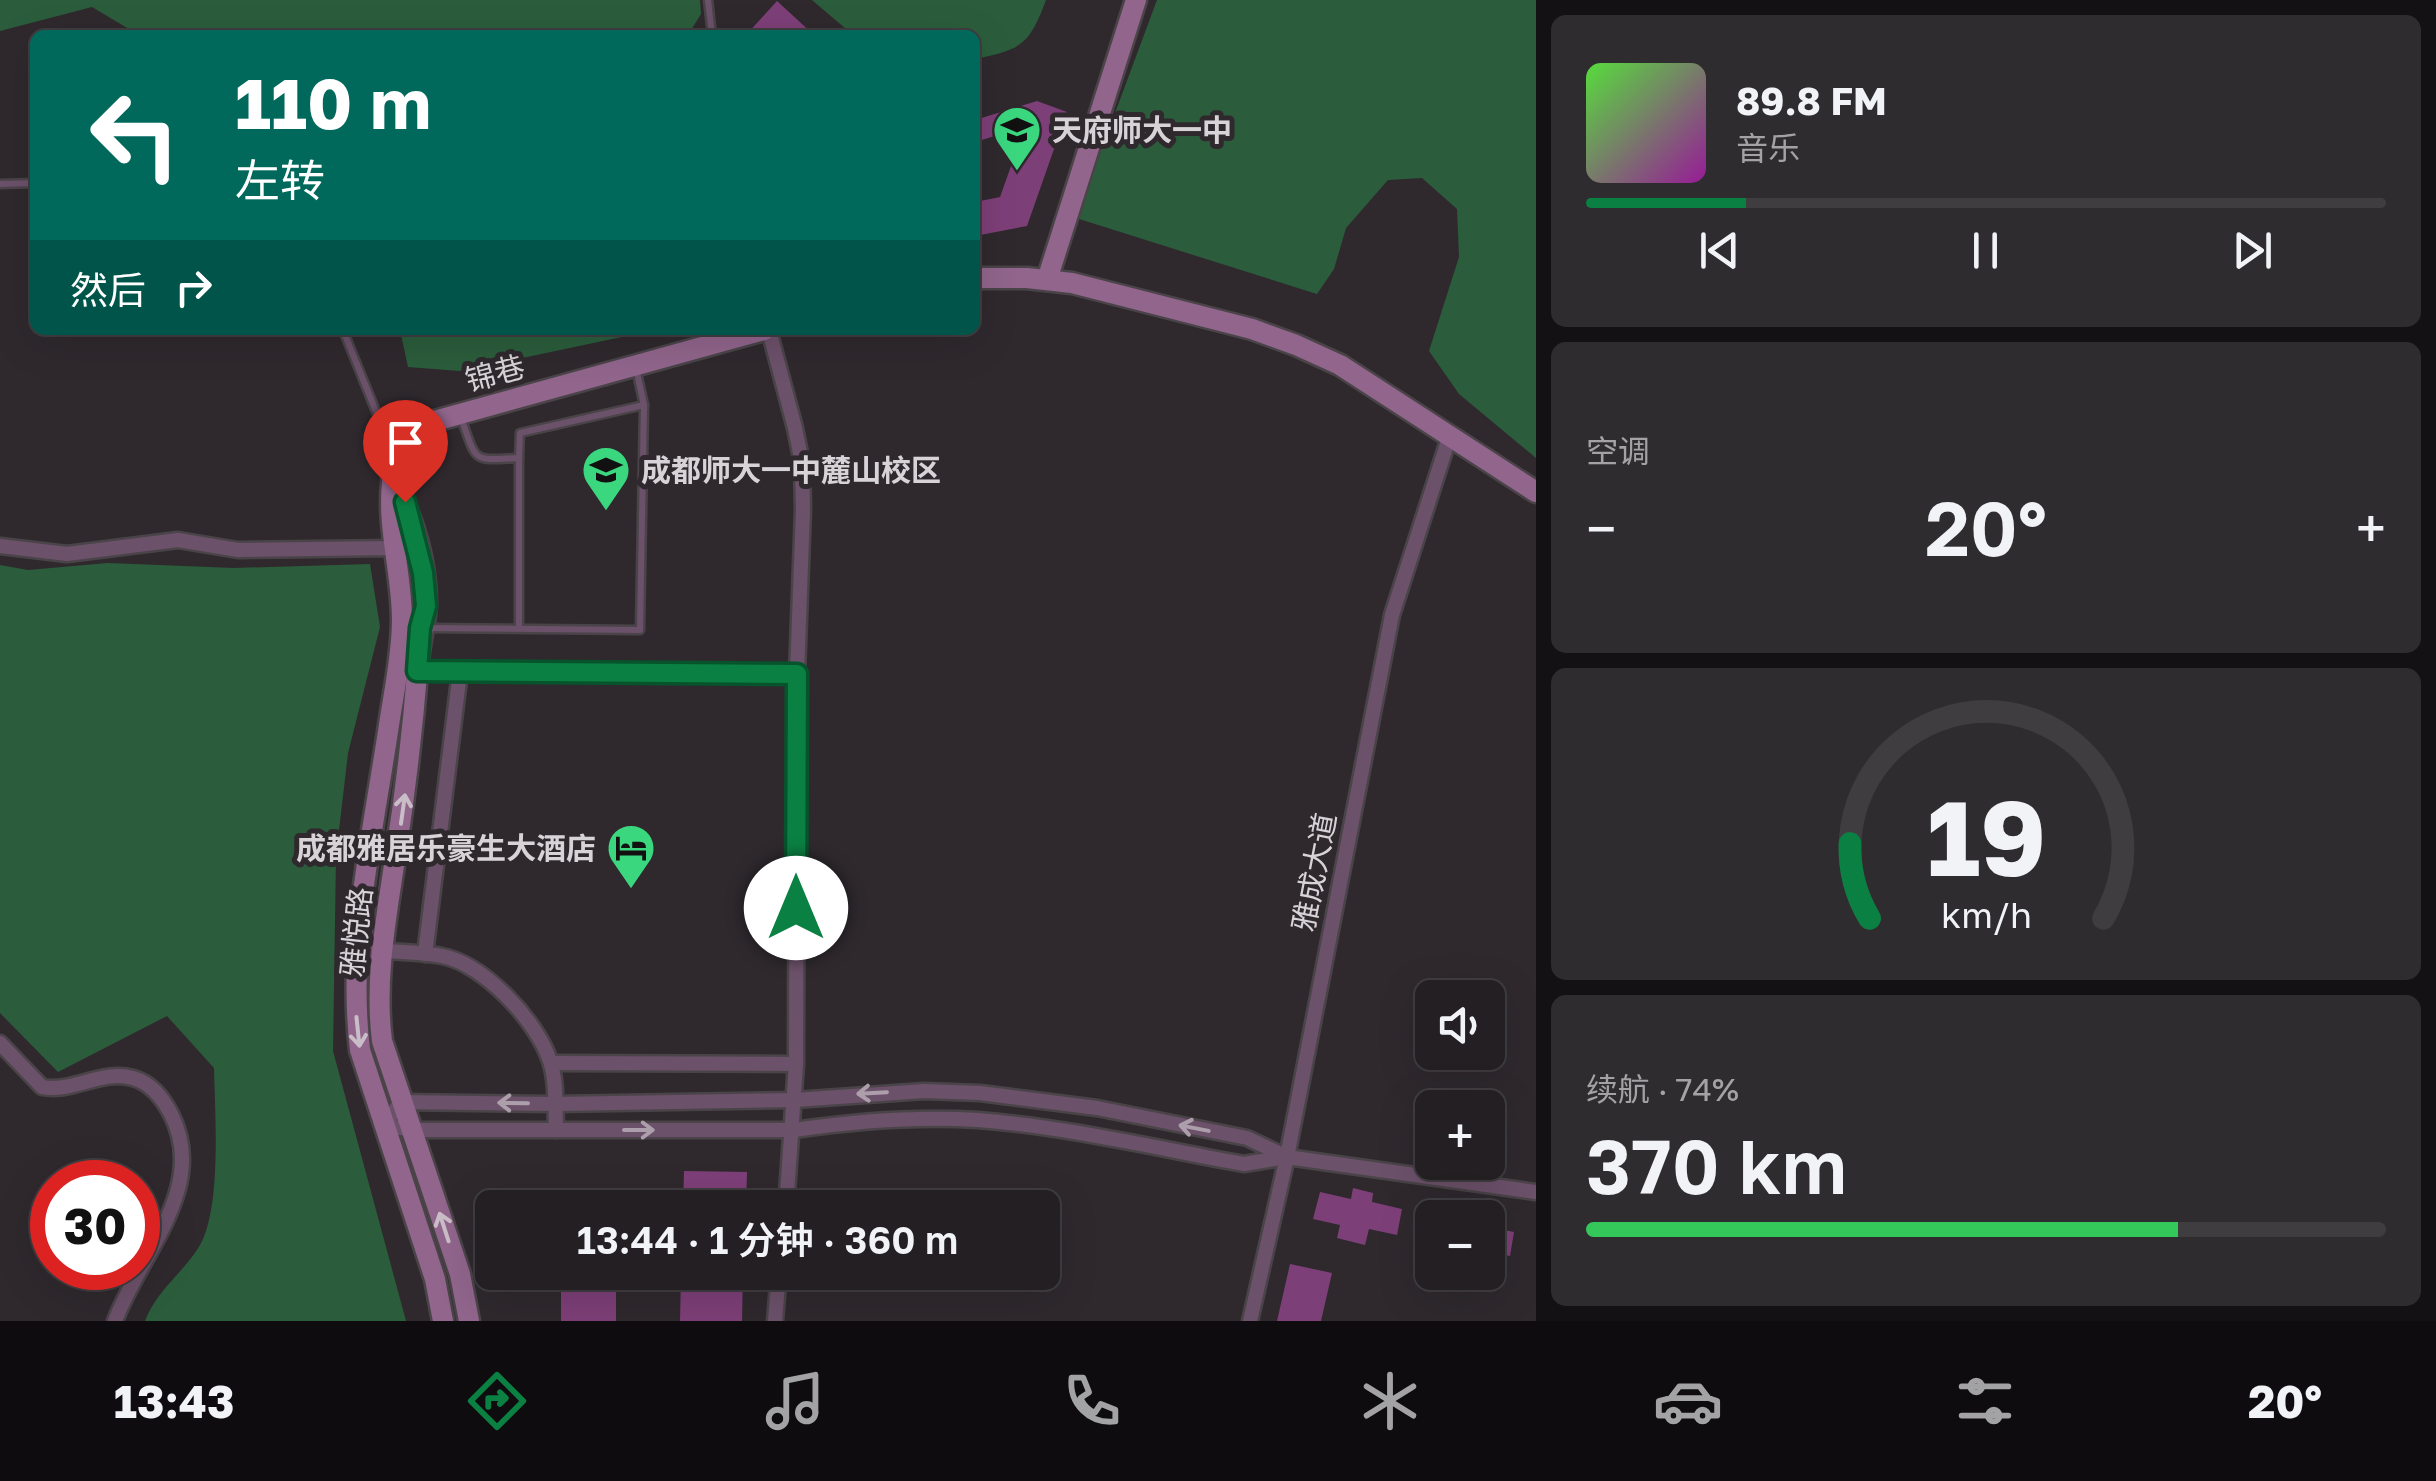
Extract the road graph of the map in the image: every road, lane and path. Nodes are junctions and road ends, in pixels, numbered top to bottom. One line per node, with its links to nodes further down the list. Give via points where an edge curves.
1 (708, 0): 3 (lane)
2 (1136, 0): 7 (street)
3 (711, 30)
4 (0, 184): 5 (lane)
5 (30, 184)
6 (980, 278): 7 (street)
7 (1047, 280): 14 (street, via 1252,328 1296,345 1340,365)
8 (345, 335): 15 (lane, via 377,414)
9 (748, 335): 11 (street, 锦巷)
10 (767, 335): 26 (street, via 802,463)
11 (635, 367): 12 (lane); 13 (street, 锦巷)
12 (644, 406): 16 (lane, via 520,432); 23 (lane, via 640,630)
13 (460, 414): 15 (street, 锦巷, via 431,422); 16 (lane, via 480,460)
14 (1448, 438): 18 (street); 40 (street, 雅成大道, via 1392,615)
15 (405, 444): 17 (street)
16 (519, 458): 23 (lane)
17 (393, 484): 20 (street); 21 (street, 雅悦路, via 405,502)
18 (1536, 492)
19 (0, 546): 20 (street, via 67,554 178,540 268,552)
20 (392, 548): 21 (street); 24 (street)
21 (418, 554): 22 (street, 雅悦路, via 426,606)
22 (420, 628): 23 (lane); 24 (street, 雅悦路)
23 (518, 628)
24 (407, 672): 25 (street); 27 (street); 28 (street, 雅悦路, one-way to 24, via 412,747)
25 (460, 672): 26 (street); 29 (street)
26 (797, 674): 32 (street)
27 (357, 950): 28 (street); 36 (street, one-way to 36, via 360,1050)
28 (382, 952): 29 (street); 34 (street, 雅悦路, via 378,1014)
29 (425, 954): 31 (street, via 446,957 490,983 535,1030)
30 (0, 1043): 44 (street, via 42,1087 120,1075 148,1084 176,1126 182,1152 170,1218)
31 (551, 1063): 32 (street); 35 (street)
32 (796, 1064): 33 (street)
33 (795, 1100): 35 (street); 39 (street); 40 (street, one-way to 33, via 1247,1138 1034,1098 924,1090)
34 (402, 1102): 35 (street, one-way to 34); 36 (street); 37 (street, 雅悦路)
35 (555, 1104): 38 (street)
36 (384, 1125): 37 (street); 45 (street)
37 (412, 1130): 38 (street); 46 (street, 雅悦路, one-way to 37)
38 (556, 1130): 39 (street, one-way to 39)
39 (794, 1130): 40 (street, via 856,1121 980,1120 1244,1164); 41 (street)
40 (1287, 1157): 42 (street); 48 (street, 雅成大道)
41 (788, 1190)
42 (1536, 1192)
43 (778, 1290): 47 (street)
44 (116, 1321)
45 (443, 1321)
46 (470, 1321)
47 (775, 1321)
48 (1250, 1321)

